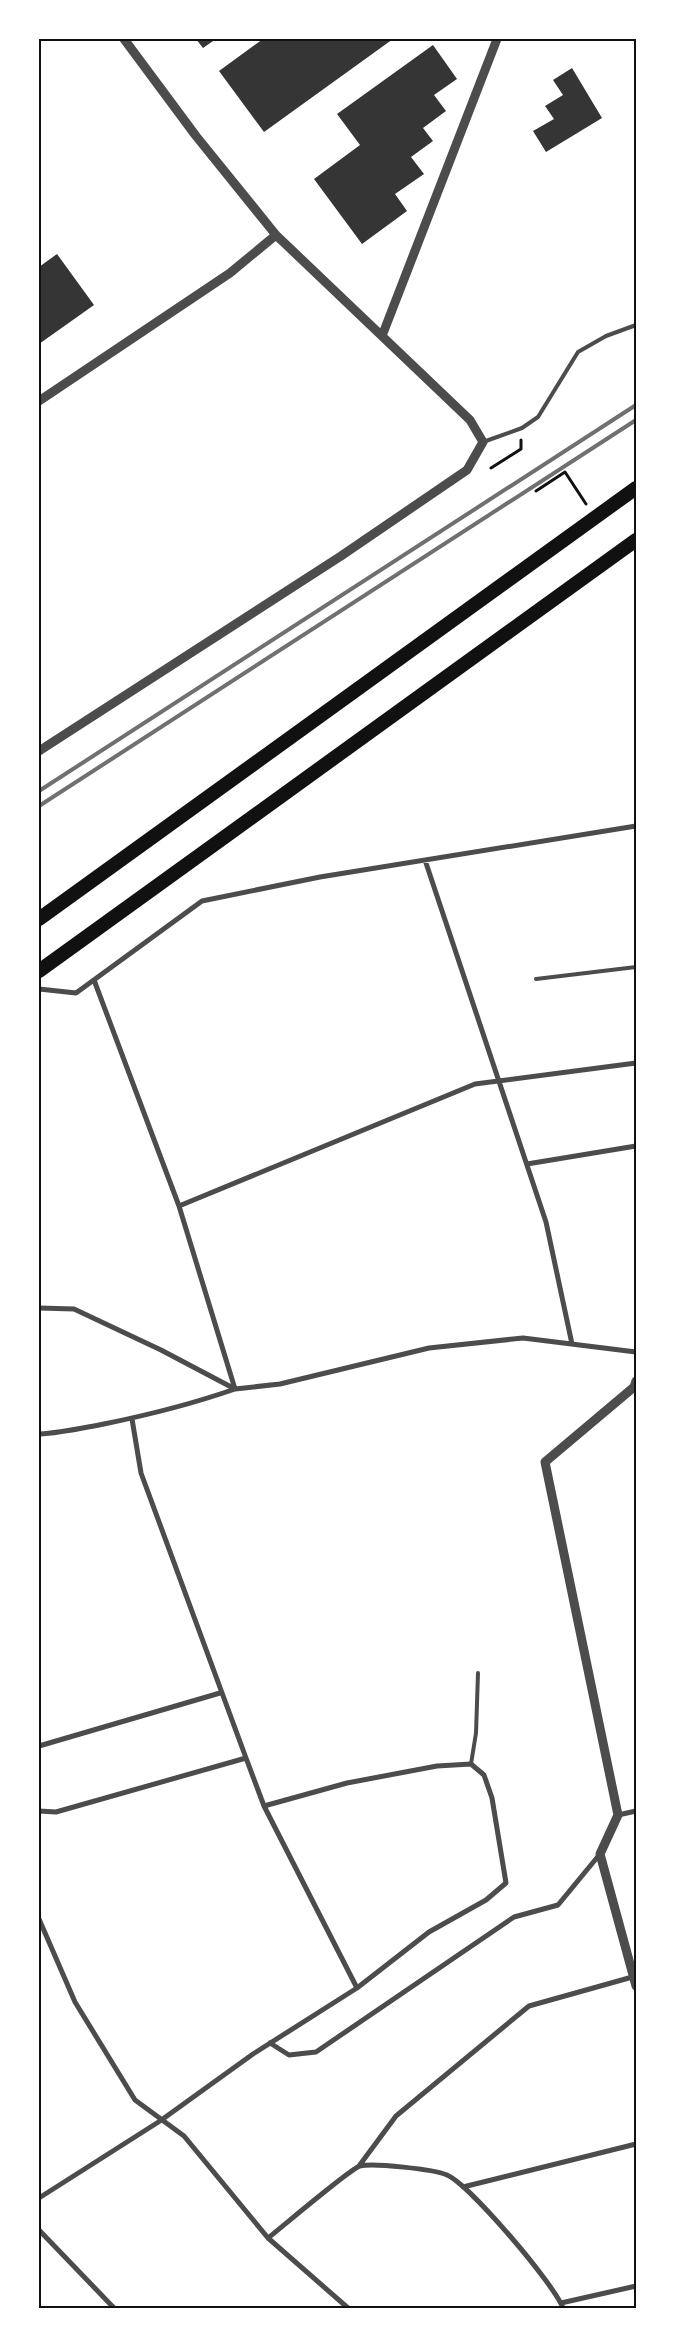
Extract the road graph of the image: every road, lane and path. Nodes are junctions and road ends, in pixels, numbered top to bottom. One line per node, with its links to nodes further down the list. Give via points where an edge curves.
1 (124, 39): 3 (street, via 196,136)
2 (497, 39): 5 (street)
3 (276, 235): 5 (street); 6 (street, via 230,273)
4 (636, 325): 7 (lane, via 606,336 578,352 538,417 522,428)
5 (382, 336): 7 (street, via 470,420)
6 (39, 402)
7 (484, 442): 14 (street, via 467,470)
8 (520, 449): 9 (path)
9 (491, 468)
10 (636, 488): 12 (highway)
11 (536, 492): 12 (path, via 565,472)
12 (591, 512): 17 (highway)
13 (636, 540): 19 (highway)
14 (39, 752)
15 (636, 826): 16 (street)
16 (425, 860): 21 (street, via 202,901); 24 (street)
17 (39, 919)
18 (636, 967): 20 (lane)
19 (39, 971)
20 (536, 979)
21 (94, 980): 22 (street, via 76,994); 27 (street)
22 (39, 989)
23 (636, 1063): 24 (street)
24 (500, 1083): 26 (street); 27 (street, via 475,1084)
25 (636, 1146): 26 (street)
26 (527, 1164): 29 (street, via 546,1222)
27 (180, 1206): 32 (street)
28 (39, 1308): 32 (street, via 74,1309)
29 (572, 1344): 30 (street); 32 (street, via 523,1338 429,1348 280,1384)
30 (636, 1352)
31 (636, 1381): 43 (street, via 544,1462)
32 (235, 1389): 33 (street)
33 (132, 1418): 34 (street, via 57,1434); 36 (street, via 141,1473)
34 (39, 1434)
35 (478, 1673): 39 (lane, via 476,1733)
36 (220, 1693): 37 (street); 38 (street)
37 (39, 1746)
38 (246, 1758): 40 (street); 41 (street, via 56,1812)
39 (471, 1764): 40 (street, via 437,1766 348,1783); 47 (street, via 484,1775 492,1798 506,1883 486,1900 429,1932)
40 (264, 1806): 47 (street)
41 (39, 1812)
42 (636, 1812): 43 (street)
43 (618, 1816): 44 (street)
44 (600, 1854): 46 (street); 48 (street, via 558,1905 514,1918 316,2052 290,2055)
45 (39, 1919): 49 (street, via 75,2002 135,2100)
46 (635, 1979): 51 (street, via 529,2006 396,2116)
47 (357, 1988): 48 (street)
48 (270, 2043): 49 (street)
49 (160, 2120): 53 (street); 55 (street, via 184,2136)
50 (636, 2144): 52 (street)
51 (359, 2166): 52 (street, via 400,2167 446,2175); 55 (street)
52 (463, 2187): 57 (street, via 515,2242)
53 (39, 2198)
54 (39, 2230): 58 (street)
55 (268, 2238): 59 (street)
56 (636, 2286): 57 (street)
57 (562, 2306)
58 (114, 2308)
59 (348, 2308)

